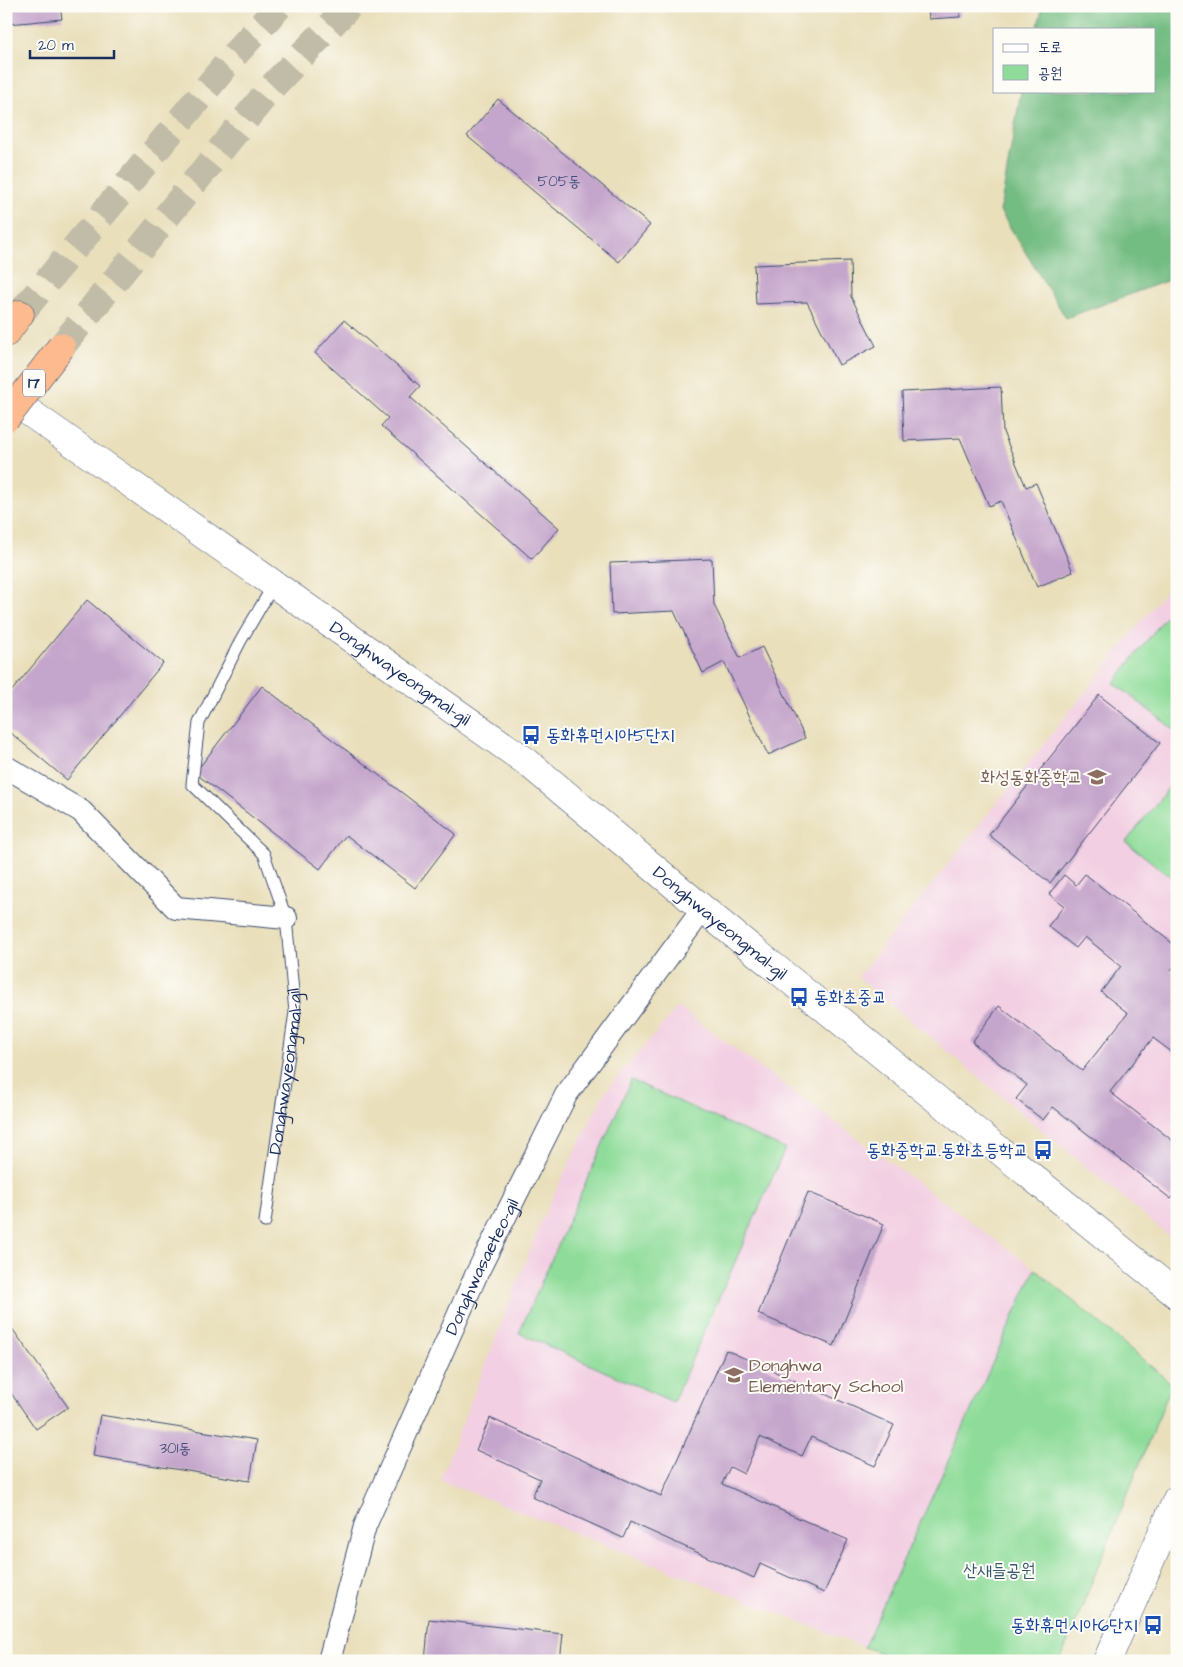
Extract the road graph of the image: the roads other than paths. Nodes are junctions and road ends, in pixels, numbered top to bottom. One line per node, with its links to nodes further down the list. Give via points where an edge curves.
1 (61, 347): 3 (highway, 17, bridge)
2 (6, 396): 4 (street, Donghwayeongmal-gil)
3 (6, 418)
4 (274, 584): 6 (street, Donghwayeongmal-gil, via 527,762); 7 (lane, Donghwayeongmal-gil, via 199,723 192,784 264,854)
5 (6, 767): 7 (street, via 81,811 176,908)
6 (703, 909): 9 (street, Donghwayeongmal-gil); 11 (street, Donghwasaeteo-gil, via 566,1095 477,1273 365,1526)
7 (286, 918): 8 (lane, Donghwayeongmal-gil, via 295,1012)
8 (266, 1222)
9 (1177, 1295)
10 (1177, 1499): 12 (street)
11 (329, 1661)
12 (1107, 1661)

